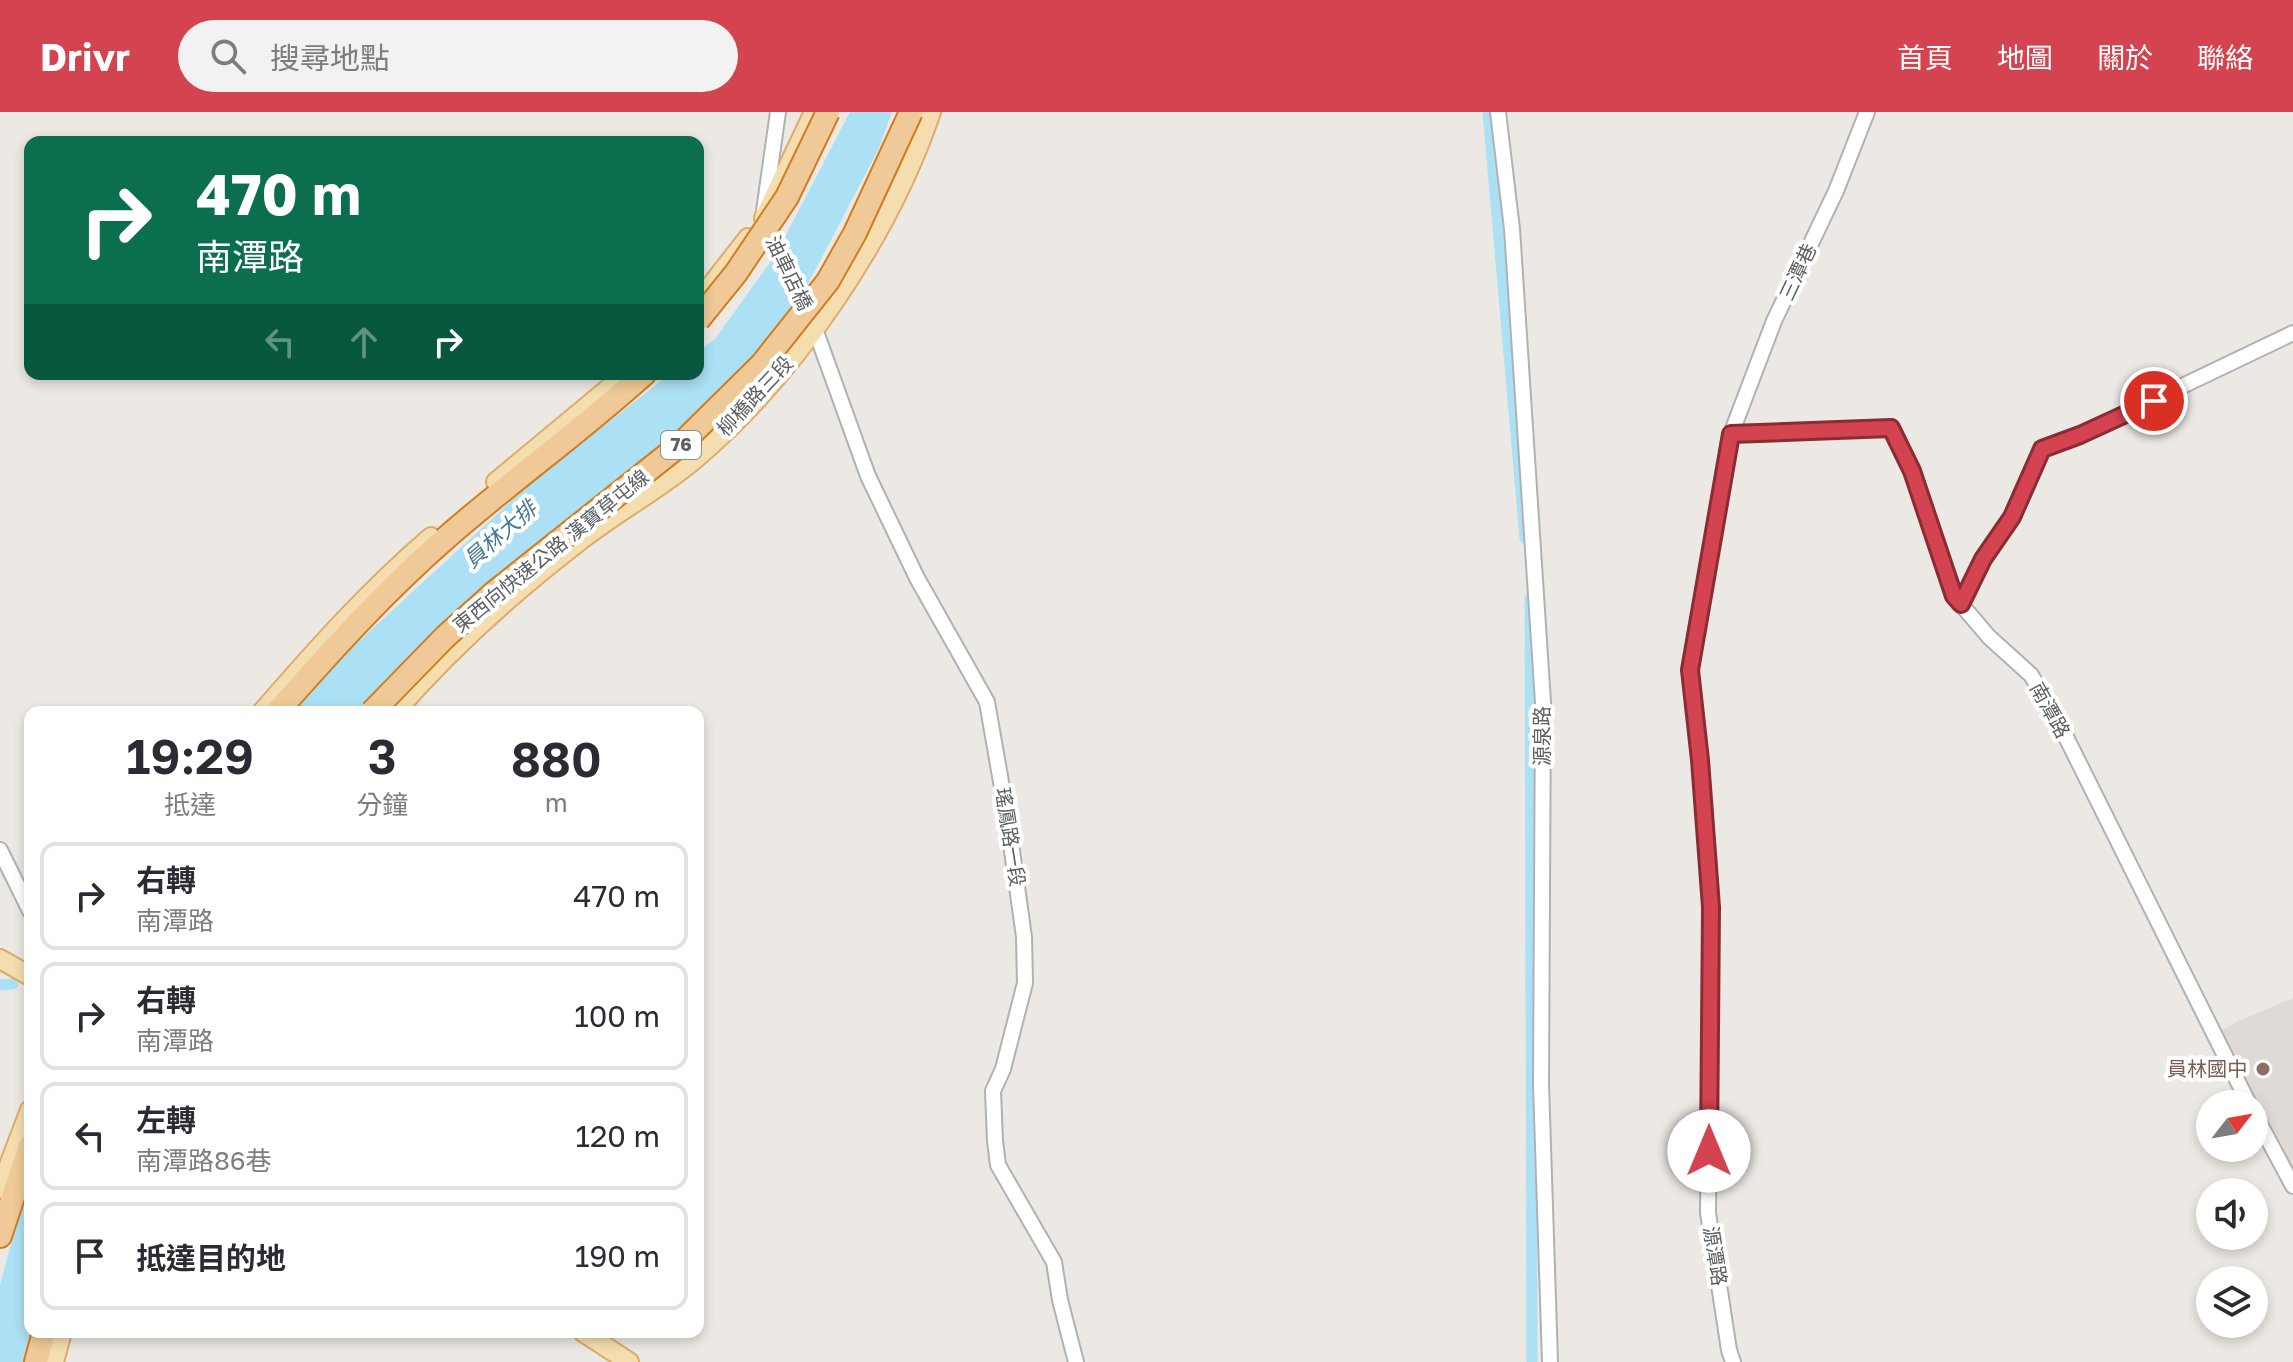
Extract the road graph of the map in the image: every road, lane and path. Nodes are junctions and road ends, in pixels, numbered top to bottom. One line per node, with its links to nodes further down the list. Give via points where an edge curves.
1 (778, 112): 8 (street)
2 (814, 112): 8 (main road)
3 (828, 112): 10 (highway, bridge, via 787,197)
4 (911, 112): 19 (highway, 東西向快速公路 漢寶草屯線 / 76, bridge, via 828,281 762,364 681,444 495,592)
5 (931, 112): 11 (main road, 柳橋路三段, via 870,243)
6 (1498, 112): 39 (street, 源泉路, via 1512,229 1543,702 1541,1084)
7 (1867, 112): 15 (street, 三潭巷, via 1774,321)
8 (767, 226): 9 (main road); 11 (street, 油車店橋)
9 (704, 295)
10 (704, 313)
11 (815, 329): 20 (main road, 柳橋路三段, via 695,459 578,541 502,604); 38 (street, 瑤鳳路一段, via 868,476 917,578 987,702 1024,937 1025,983 993,1091 998,1165 1054,1262)
12 (2293, 333): 16 (street, via 2042,449 2012,517)
13 (619, 380): 17 (main road, via 395,568)
14 (637, 380): 18 (highway, via 407,573)
15 (1731, 434): 16 (street, 南潭路, via 1891,428); 40 (street, 源潭路, via 1690,670 1711,907 1708,1213)
16 (1961, 604): 25 (street, 南潭路, via 2031,675 2057,719)
17 (268, 706)
18 (282, 706)
19 (378, 706)
20 (401, 706)
21 (0, 850): 22 (street)
22 (24, 899)
23 (0, 959): 24 (main road)
24 (24, 973)
25 (2242, 1090)
26 (24, 1126): 30 (main road)
27 (2268, 1139): 29 (street)
28 (24, 1164): 31 (highway)
29 (2293, 1186)
30 (0, 1189)
31 (0, 1236)
32 (42, 1338): 35 (highway)
33 (60, 1338): 36 (main road)
34 (592, 1338): 37 (main road)
35 (36, 1362)
36 (54, 1362)
37 (629, 1362)
38 (1076, 1362)
39 (1550, 1362)
40 (1733, 1362)

